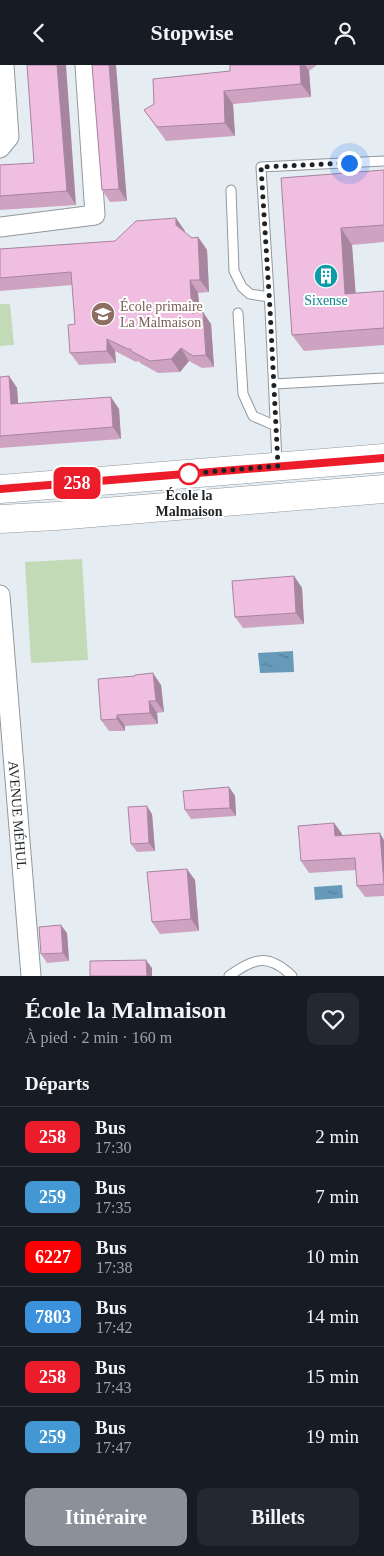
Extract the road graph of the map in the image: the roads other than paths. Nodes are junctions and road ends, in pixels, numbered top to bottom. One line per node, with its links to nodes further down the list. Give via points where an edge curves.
1 (4, 65): 3 (street, via 9,137)
2 (85, 65): 6 (street, via 95,215)
3 (0, 148)
4 (384, 161): 7 (lane, via 261,167)
5 (231, 190): 7 (lane, via 234,271 242,287 250,294)
6 (0, 227)
7 (269, 297): 10 (lane)
8 (238, 313): 11 (lane, via 243,394 253,416)
9 (384, 378): 10 (lane)
10 (274, 384): 11 (lane)
11 (276, 426): 13 (lane)
12 (384, 458): 13 (main road)
13 (278, 466): 14 (main road)
14 (0, 489)
15 (384, 489): 16 (main road)
16 (0, 519)
17 (0, 595): 18 (street, AVENUE MÉHUL)
18 (31, 976)
19 (229, 976): 20 (lane, via 252,962 268,960 282,966)
20 (292, 976)

